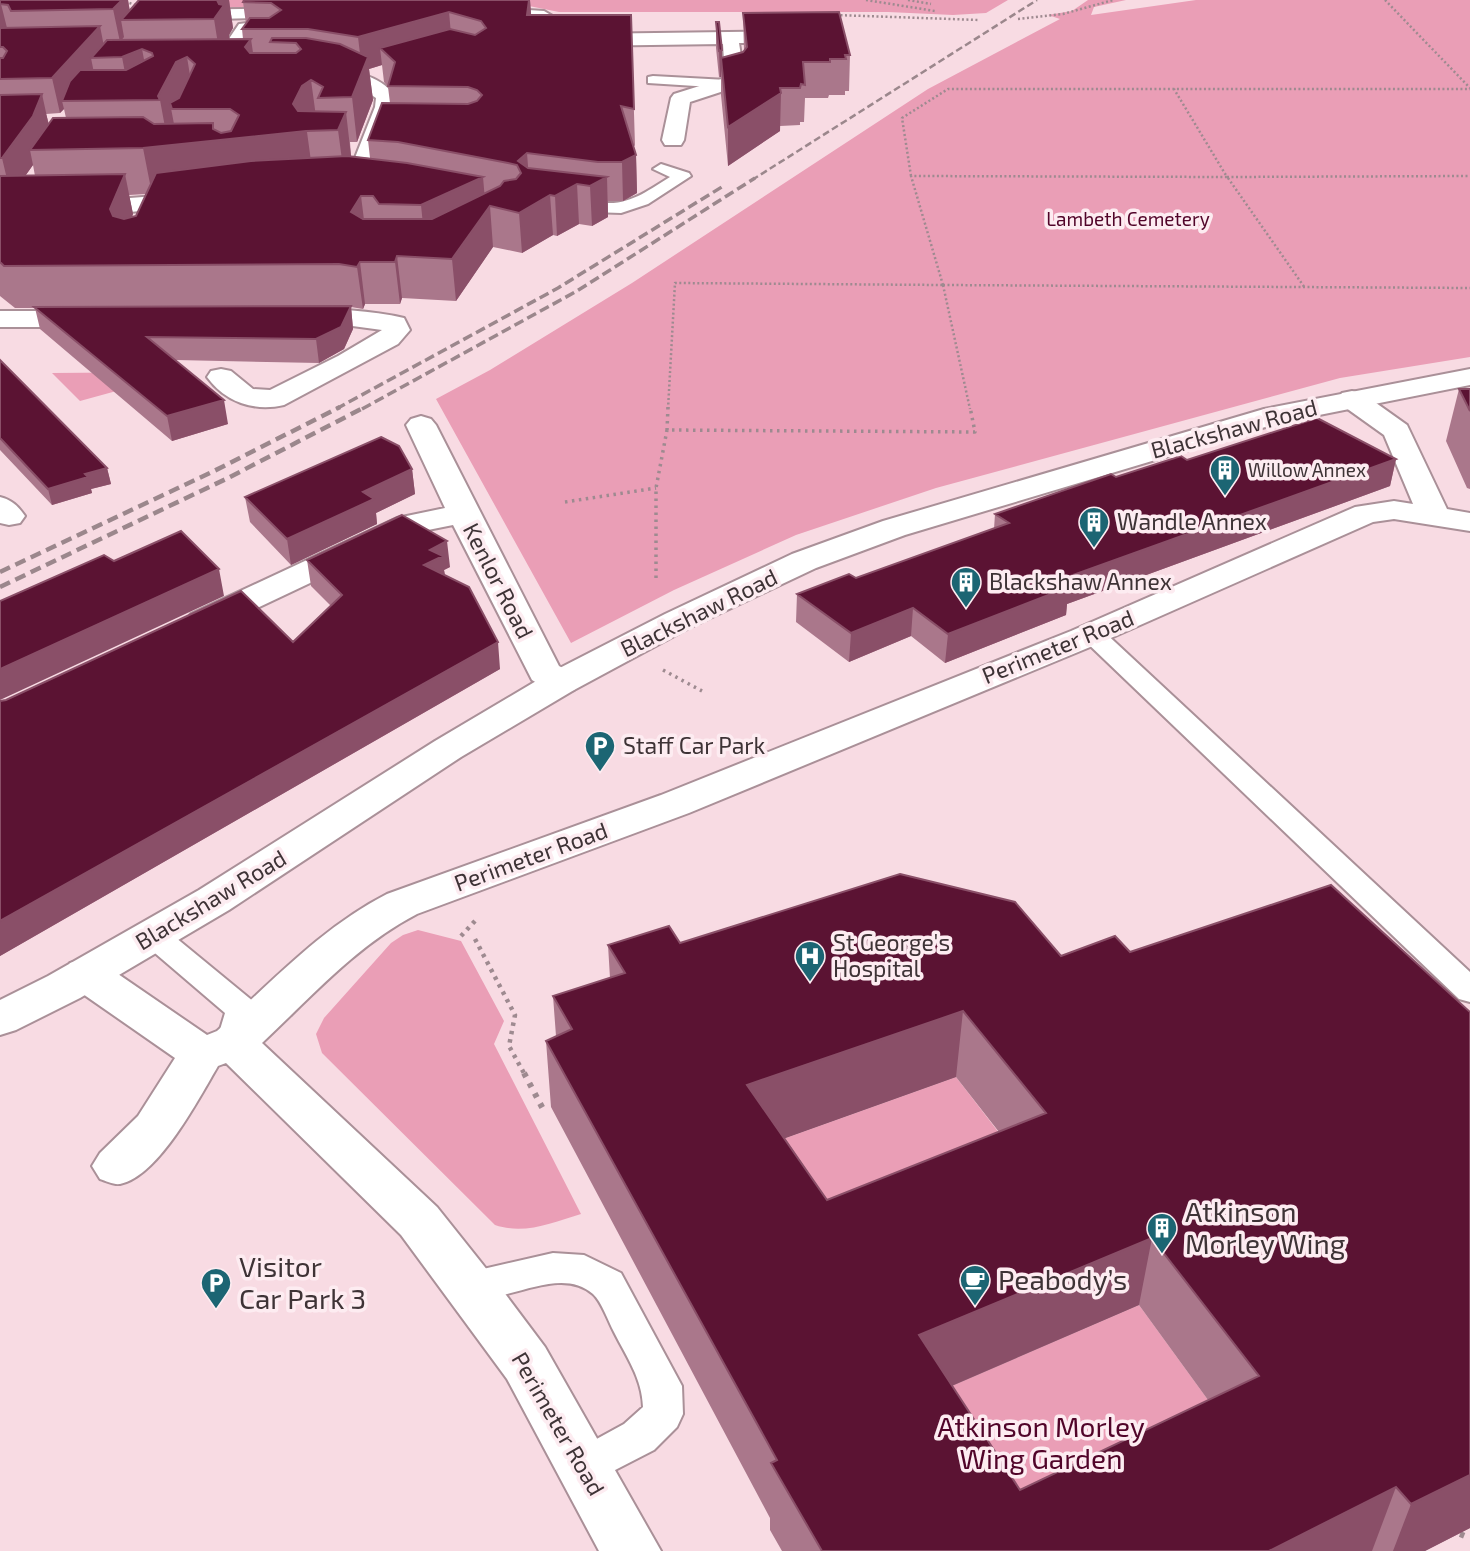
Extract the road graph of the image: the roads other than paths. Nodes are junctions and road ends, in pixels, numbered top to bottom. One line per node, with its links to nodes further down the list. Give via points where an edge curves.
1 (148, 9): 3 (street)
2 (458, 12): 6 (street, via 538,15 579,40)
3 (311, 13)
4 (272, 33): 7 (street)
5 (813, 37): 6 (street)
6 (730, 38): 12 (street, via 735,81)
7 (233, 47)
8 (300, 72): 10 (street)
9 (388, 73): 10 (street)
10 (362, 80): 15 (street, via 386,97)
11 (653, 80): 12 (lane)
12 (727, 83): 14 (street, via 681,99)
13 (400, 132): 15 (street)
14 (673, 140)
15 (365, 143): 17 (street)
16 (661, 169): 22 (lane, via 683,176 627,209)
17 (351, 185): 18 (street); 19 (street)
18 (326, 186)
19 (380, 187)
20 (210, 198): 21 (street, via 148,214)
21 (17, 200)
22 (553, 200)
23 (276, 318): 26 (street, via 375,320 395,324 397,330 348,362 274,399 245,397)
24 (0, 319): 25 (street)
25 (110, 319)
26 (220, 377)
27 (1470, 377): 28 (street, Blackshaw Road)
28 (1352, 399): 31 (street, via 1397,431); 35 (street, Blackshaw Road, via 1274,415 894,528 804,561)
29 (421, 425): 30 (street)
30 (463, 513): 34 (street, Kenlor Road, via 408,525); 35 (street, Kenlor Road, via 545,672)
31 (1434, 516): 32 (street, Perimeter Road); 33 (street, Perimeter Road, via 1394,510 1366,514)
32 (1470, 522)
33 (1092, 634): 38 (lane); 40 (street, Perimeter Road, via 675,804 402,904 371,920)
34 (173, 635)
35 (561, 682): 36 (street, Blackshaw Road)
36 (153, 935): 37 (street, Blackshaw Road); 40 (lane, via 242,1010)
37 (86, 974): 39 (street, Blackshaw Road); 40 (street)
38 (1470, 991)
39 (0, 1019)
40 (218, 1049): 41 (street, via 155,1129); 42 (street, Perimeter Road, via 419,1221)
41 (117, 1166)
42 (470, 1286): 43 (street, Perimeter Road, via 526,1363); 43 (lane, via 553,1268 584,1270 608,1284 662,1386 663,1415 639,1437)
43 (586, 1466): 44 (street, Perimeter Road)
44 (631, 1551)

